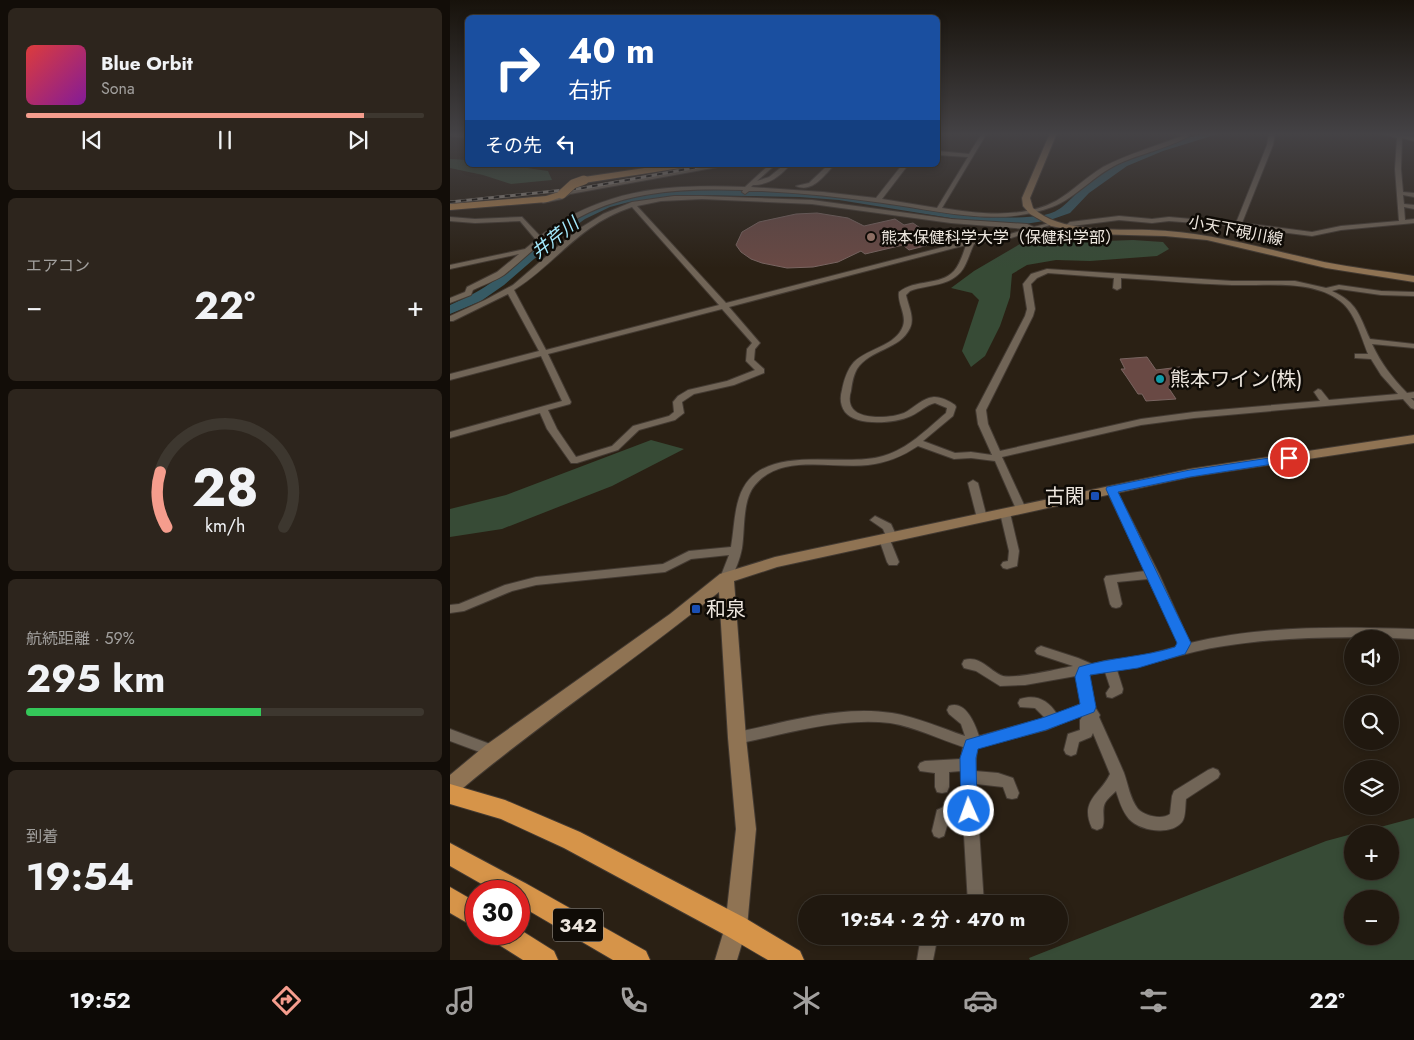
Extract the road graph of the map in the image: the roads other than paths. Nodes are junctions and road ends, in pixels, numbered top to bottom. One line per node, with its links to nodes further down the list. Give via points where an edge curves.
1 (598, 178): 22 (main road, bridge, via 573,184 562,194 547,199)
2 (654, 178): 22 (street, via 568,193 550,201)
3 (758, 178): 12 (street)
4 (772, 178): 13 (street)
5 (818, 178): 13 (street, via 811,185)
6 (895, 178): 18 (street)
7 (958, 178): 23 (street)
8 (1035, 178): 24 (street, via 1026,198)
9 (1091, 178): 24 (street, via 1059,201)
10 (1257, 178): 29 (street)
11 (1398, 178): 15 (street)
12 (752, 183): 13 (street); 14 (street)
13 (761, 184)
14 (746, 189): 17 (street); 18 (street, via 820,192); 32 (street, via 677,188 624,196 581,213)
15 (1399, 193): 16 (street); 20 (street)
16 (1414, 195)
17 (742, 197)
18 (878, 200): 23 (street)
19 (632, 204): 31 (street, via 698,197 791,200); 40 (street, via 582,229); 45 (street)
20 (1400, 205): 21 (street); 28 (street)
21 (1414, 207)
22 (450, 208)
23 (939, 209): 24 (street, via 1002,214)
24 (1031, 211): 26 (street, 小天下硯川線)
25 (450, 219): 32 (street, via 475,222 522,219)
26 (1048, 221): 30 (street, 小天下硯川線); 31 (street)
27 (1414, 221): 28 (street)
28 (1402, 223): 29 (street, via 1312,234)
29 (1238, 225): 30 (street, via 1119,218)
30 (1067, 227): 38 (street, 小天下硯川線, via 1207,237 1317,263)
31 (1034, 229): 33 (street)
32 (540, 240): 34 (street)
33 (971, 242): 45 (street); 64 (street, via 957,272 946,280 913,287 902,294 907,327 892,344 859,361 851,372 844,398 847,409 859,418 885,420 911,412 928,400 941,400 952,407 950,414)
34 (526, 251): 35 (street); 42 (street, via 500,274)
35 (450, 268)
36 (1118, 275): 39 (street); 41 (street, via 1192,284); 65 (street, via 1056,271 1040,273 1030,279 1027,284 1029,316 981,410 983,424)
37 (496, 279): 42 (street)
38 (1414, 279)
39 (1117, 288)
40 (510, 290): 46 (street, via 486,304); 51 (street)
41 (1326, 290): 43 (street, via 1339,287 1382,294); 48 (street, via 1348,302)
42 (468, 293): 44 (street)
43 (1414, 294)
44 (450, 301)
45 (724, 307): 51 (street); 59 (street, via 756,343 751,350 750,362 761,371 731,383 690,392 680,397 677,402 679,413 672,418 636,428 616,448 574,461)
46 (450, 318)
47 (1348, 320): 48 (street)
48 (1358, 321): 49 (street)
49 (1367, 340): 50 (street); 53 (street)
50 (1414, 346)
51 (542, 354): 54 (street); 59 (street, via 567,402)
52 (1358, 356): 53 (street)
53 (1374, 357): 56 (street, via 1384,373)
54 (450, 377)
55 (1318, 392): 57 (street)
56 (1409, 395): 57 (street, via 1357,396); 58 (street)
57 (1326, 402): 61 (street)
58 (1414, 406)
59 (542, 408): 62 (street)
60 (1146, 412): 61 (street)
61 (1157, 417): 65 (street)
62 (450, 435)
63 (1414, 439): 67 (street, via 1190,473)
64 (916, 442): 65 (street, via 954,456); 73 (street, via 884,459 857,464 783,464 764,473 750,484 744,500)
65 (998, 457): 68 (street)
66 (974, 483): 70 (street)
67 (1111, 489): 68 (street); 76 (street)
68 (1021, 509): 69 (street)
69 (1005, 513): 70 (street); 75 (street, via 1014,551 1013,563)
70 (982, 518): 72 (street)
71 (875, 520): 72 (street, via 886,526)
72 (888, 538): 74 (street); 77 (street, via 775,562)
73 (736, 550): 77 (street); 79 (street, via 689,554 665,568 536,581)
74 (893, 562)
75 (1007, 565)
76 (1153, 574): 78 (street, via 1110,579); 81 (street, via 1184,643)
77 (726, 578): 92 (street); 95 (street)
78 (1116, 604)
79 (450, 609)
80 (1414, 634): 81 (street, via 1280,635)
81 (1180, 650): 84 (street, via 1138,662)
82 (1041, 651): 85 (street, via 1074,661)
83 (968, 664): 85 (street, via 1000,681)
84 (1109, 665): 85 (street); 86 (street, via 1117,689)
85 (1088, 670): 89 (street, via 1082,677)
86 (1112, 693)
87 (1026, 704): 90 (street, via 1036,701 1044,704)
88 (954, 710): 93 (street, via 967,721)
89 (1090, 711): 90 (street); 94 (street, via 1086,733 1073,738); 99 (street)
90 (1054, 720): 93 (street)
91 (450, 735): 95 (street)
92 (737, 738): 93 (street, via 817,722 868,716 892,718); 114 (street, via 746,829)
93 (973, 744): 98 (street)
94 (1071, 750)
95 (492, 751): 102 (street)
96 (926, 767): 97 (street)
97 (942, 767): 98 (street); 101 (street)
98 (968, 771): 103 (street, via 1008,782); 105 (street)
99 (1117, 774): 100 (street, via 1131,812 1151,824 1170,823 1177,817 1179,796); 106 (street, via 1115,782 1098,799 1095,810)
100 (1213, 774)
101 (942, 786)
102 (450, 788)
103 (1012, 793)
104 (450, 794): 114 (highway, via 504,810 572,840)
105 (969, 811): 107 (street, via 942,814); 110 (street)
106 (1097, 823)
107 (939, 831)
108 (450, 854): 109 (highway, 342)
109 (497, 880)
110 (975, 895)
111 (450, 899): 113 (highway)
112 (530, 899): 118 (highway, 342)
113 (465, 909)
114 (732, 943): 119 (highway)
115 (522, 945): 117 (highway)
116 (927, 945): 120 (street)
117 (545, 960)
118 (637, 960)
119 (791, 960)
120 (924, 960)

